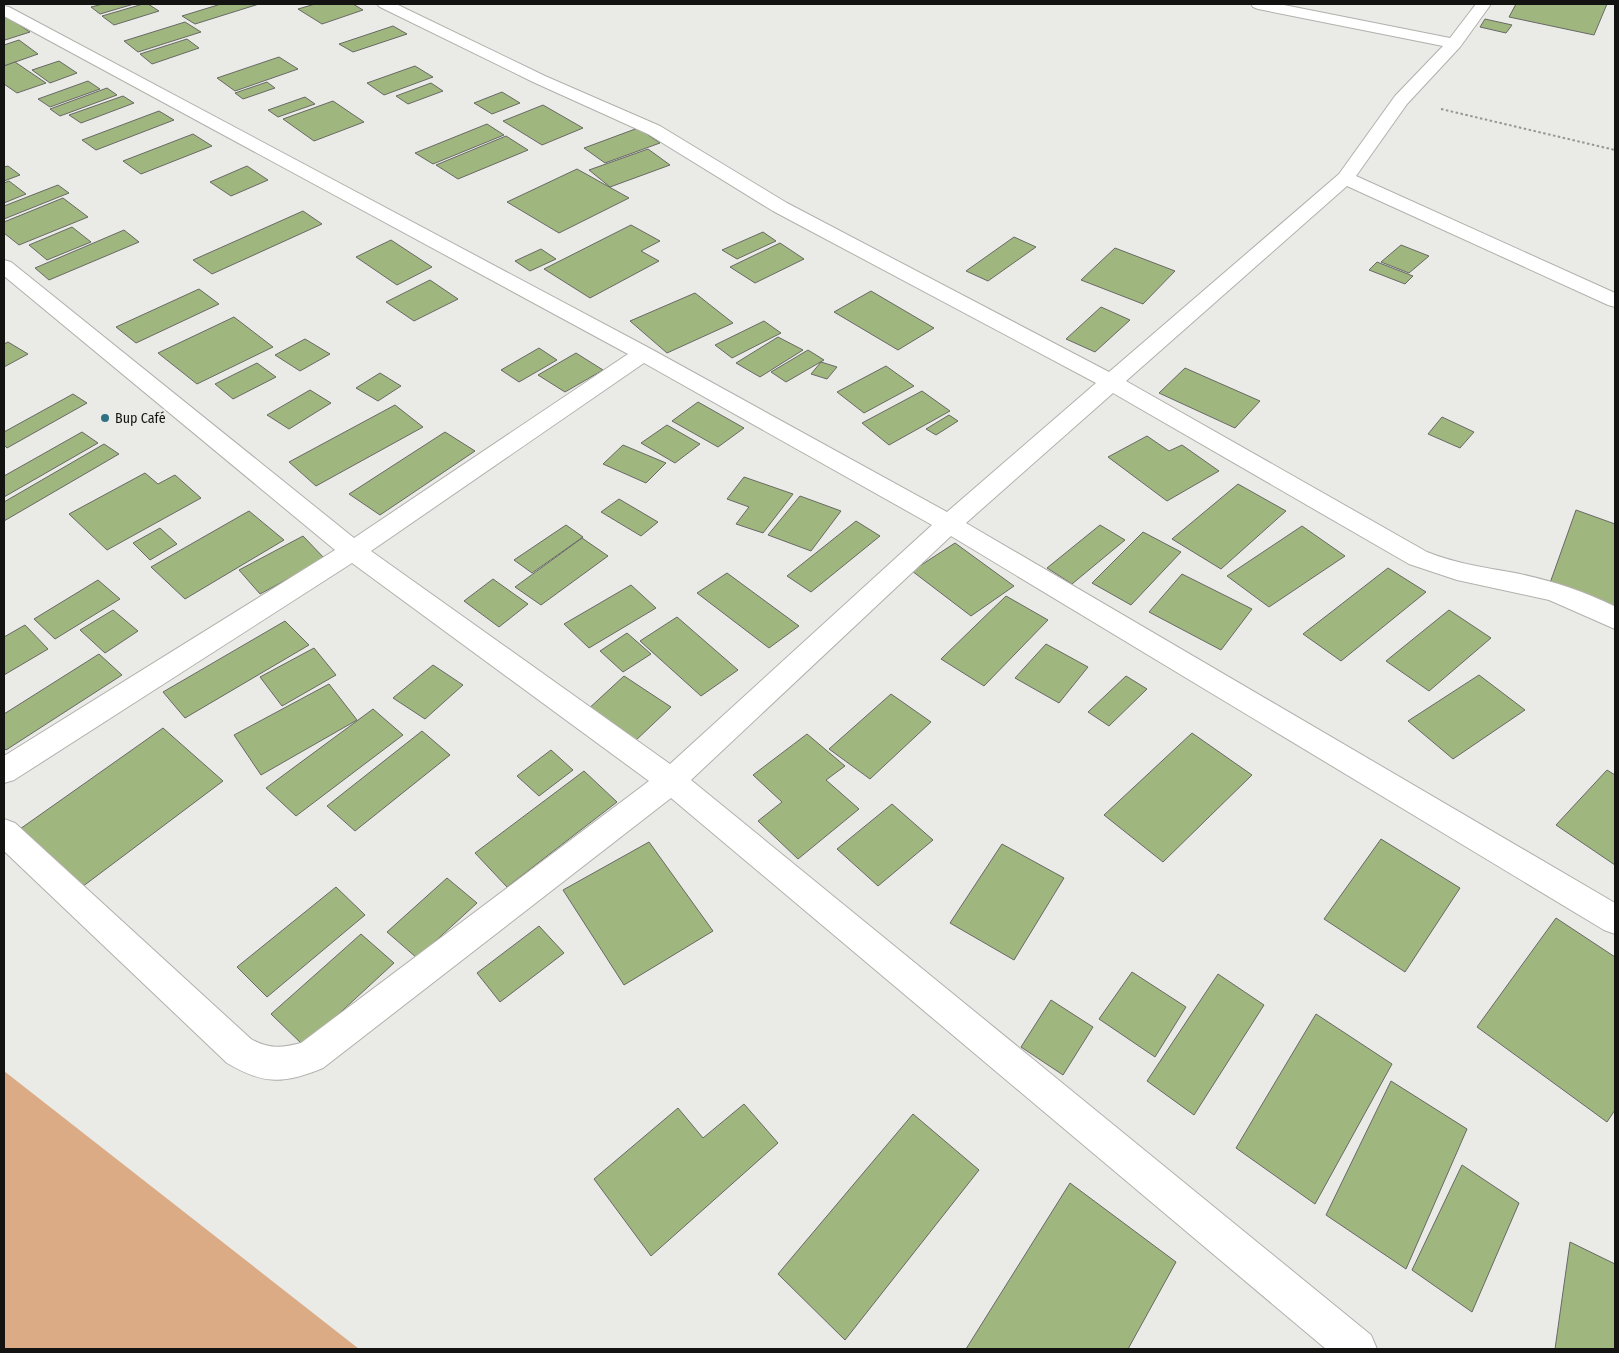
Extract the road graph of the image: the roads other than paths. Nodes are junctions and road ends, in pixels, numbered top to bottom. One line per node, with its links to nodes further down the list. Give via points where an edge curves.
1 (22, 4): 5 (street)
2 (385, 4): 11 (street, via 539,79 654,130 780,207)
3 (1258, 4): 6 (street)
4 (1484, 4): 6 (street)
5 (4, 9): 10 (street)
6 (1454, 44): 7 (street, via 1401,100)
7 (1345, 178): 9 (street); 11 (street)
8 (4, 266): 13 (street)
9 (1615, 301)
10 (643, 354): 12 (street); 13 (street)
11 (1113, 382): 12 (street); 14 (street, via 1418,558 1460,573 1546,590)
12 (950, 524): 16 (street); 18 (street)
13 (353, 551): 15 (street); 16 (street)
14 (1615, 619)
15 (4, 771)
16 (671, 781): 17 (street, via 310,1056 273,1065 254,1061 239,1051); 19 (street)
17 (4, 832)
18 (1615, 920)
19 (1357, 1349)

